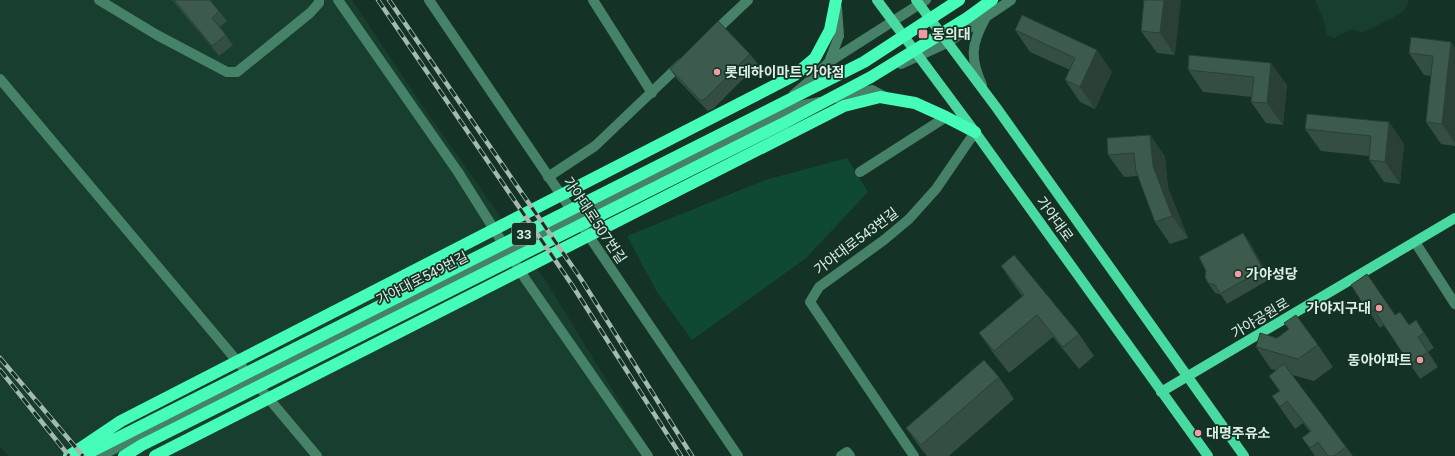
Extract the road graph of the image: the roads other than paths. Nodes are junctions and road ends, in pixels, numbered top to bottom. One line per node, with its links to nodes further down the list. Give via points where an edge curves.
1 (99, 0): 2 (street, via 157,35 227,72 237,72 256,58 310,13)
2 (320, 0)
3 (338, 0): 41 (street, via 458,172 526,280)
4 (429, 0): 29 (street, 가야대로507번길)
5 (594, 0): 21 (street)
6 (748, 0): 16 (street)
7 (877, 0): 14 (main road, 가야대로)
8 (959, 0): 36 (highway, 33, via 857,66)
9 (992, 0): 38 (highway, 33, via 871,77)
10 (1011, 0): 13 (street)
11 (836, 1): 19 (street, via 839,36); 35 (highway, via 830,30 815,58 795,75 121,421)
12 (920, 1): 14 (street); 15 (main road, 가야대로)
13 (986, 17): 15 (street); 22 (street, via 977,32 974,56 976,71)
14 (892, 21): 18 (main road, 가야대로); 19 (street)
15 (948, 43): 18 (street); 22 (main road, 가야대로)
16 (703, 44)
17 (691, 55): 21 (street)
18 (918, 56): 24 (street); 27 (main road, 가야대로)
19 (829, 62): 26 (street)
20 (0, 79): 40 (street)
21 (652, 93): 29 (street, via 595,146)
22 (986, 94): 33 (main road, 가야대로)
23 (888, 99): 24 (street, via 872,90); 25 (highway, via 915,104); 39 (highway, via 880,97 844,106)
24 (803, 105): 26 (street)
25 (946, 117): 27 (highway); 28 (street)
26 (757, 125): 37 (street, 가야대로549번길)
27 (975, 132): 34 (main road, 가야대로); 45 (street, 가야대로543번길, via 936,189 909,219 879,244 818,287 810,302)
28 (860, 172)
29 (548, 177): 42 (street, 가야대로507번길)
30 (1455, 218): 31 (main road, 가야공원로)
31 (1415, 242): 32 (street); 33 (main road, 가야공원로)
32 (1455, 304)
33 (1188, 376): 34 (main road, 가야공원로); 47 (main road, 가야대로)
34 (1161, 392): 46 (main road, 가야대로)
35 (69, 456)
36 (82, 456)
37 (100, 456)
38 (124, 456)
39 (155, 456)
40 (317, 456)
41 (648, 456)
42 (738, 456)
43 (841, 456): 44 (street, via 847,452)
44 (850, 456)
45 (914, 456)
46 (1208, 456)
47 (1244, 456)

